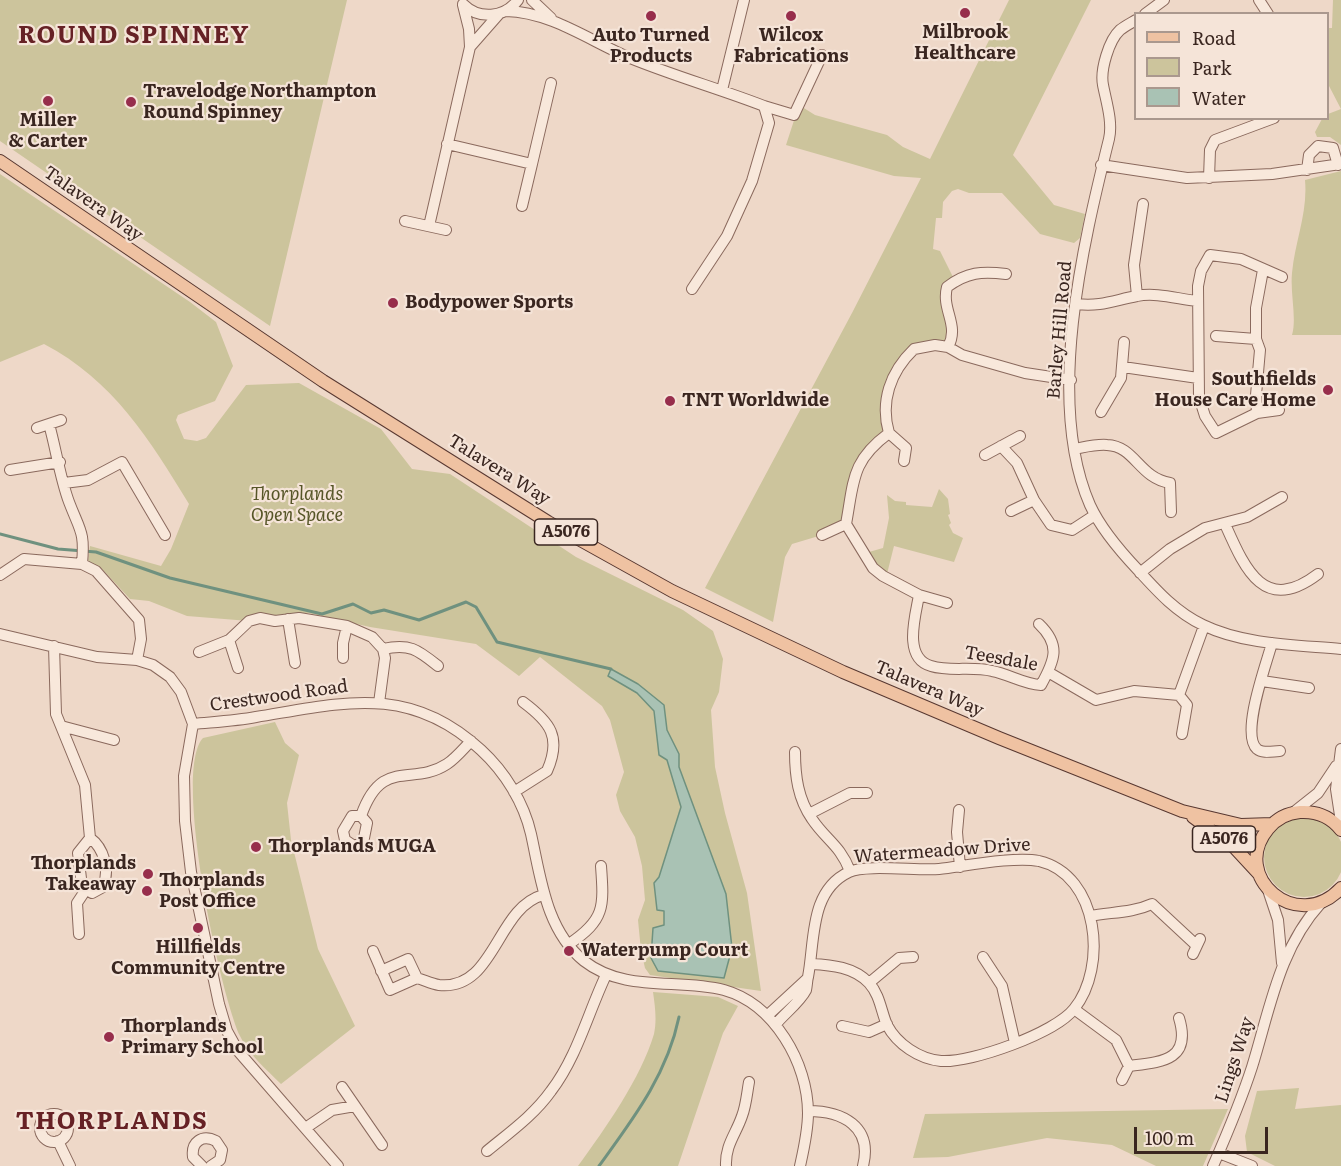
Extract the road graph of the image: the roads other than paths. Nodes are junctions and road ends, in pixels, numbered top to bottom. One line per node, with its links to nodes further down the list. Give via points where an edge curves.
1 (518, 0): 6 (street)
2 (532, 0): 9 (street)
3 (744, 0): 13 (street)
4 (1164, 0): 7 (street)
5 (462, 2): 6 (street, via 478,14); 10 (street)
6 (503, 12): 9 (street, via 527,13); 10 (street)
7 (1148, 12)
8 (1134, 21): 20 (street, Barley Hill Road, via 1119,31 1108,52 1102,82 1110,136)
9 (557, 23): 13 (street, via 630,58)
10 (470, 47): 16 (street)
11 (822, 55): 14 (street, via 794,115)
12 (551, 83): 18 (street)
13 (727, 92): 14 (street)
14 (764, 106): 31 (street, via 769,123 752,181 727,236)
15 (1269, 120): 22 (street, via 1215,140 1210,150)
16 (447, 144): 18 (street); 26 (street)
17 (0, 161): 106 (main road, Talavera Way / A5076, via 324,381 621,564 843,672)
18 (532, 164): 24 (street)
19 (1339, 164): 21 (street); 21 (street, via 1333,148 1318,146 1309,155)
20 (1101, 165): 22 (street, via 1165,177); 34 (street, Barley Hill Road, via 1084,243)
21 (1307, 170): 22 (street)
22 (1209, 178)
23 (1143, 204): 32 (street, via 1134,265)
24 (522, 206)
25 (405, 221): 26 (street)
26 (429, 226): 27 (street)
27 (446, 230)
28 (1263, 270): 30 (street); 33 (street, via 1241,259 1210,255 1201,271); 36 (street, via 1256,308)
29 (1006, 274): 38 (street, via 981,271 958,278 947,287 944,303 953,330)
30 (1282, 277)
31 (692, 289)
32 (1137, 296): 33 (street); 34 (street, via 1107,305)
33 (1197, 301): 40 (street)
34 (1077, 304): 41 (street, Barley Hill Road)
35 (1216, 336): 36 (street)
36 (1256, 339): 44 (street, via 1260,350)
37 (1124, 342): 39 (street)
38 (948, 348): 41 (street, via 1025,373); 48 (street, via 924,346 908,355 889,385 884,402)
39 (1123, 367): 40 (street); 43 (street, via 1114,393)
40 (1198, 378): 44 (street, via 1201,406 1216,433)
41 (1071, 380): 51 (street, Barley Hill Road)
42 (1279, 410): 44 (street)
43 (1101, 412)
44 (1257, 413)
45 (61, 420): 46 (street)
46 (49, 424): 47 (street); 54 (street)
47 (37, 428)
48 (889, 433): 53 (street, via 906,448); 62 (street, via 871,447 858,465)
49 (1020, 436): 50 (street)
50 (1001, 446): 52 (street); 58 (street, via 1017,463)
51 (1074, 449): 60 (street, via 1108,445 1129,453 1148,475 1170,483); 61 (street, Barley Hill Road)
52 (985, 455)
53 (904, 461)
54 (60, 462): 55 (street); 56 (street)
55 (10, 470)
56 (64, 483): 65 (street, via 88,480 122,462); 66 (street, via 82,528)
57 (1282, 497): 63 (street)
58 (1034, 500): 59 (street); 61 (street, via 1045,520 1060,529 1072,530)
59 (1011, 511)
60 (1171, 512)
61 (1095, 515): 67 (street, Barley Hill Road)
62 (846, 524): 64 (street); 70 (street, via 873,568)
63 (1225, 524): 67 (street, via 1188,537); 68 (street, via 1243,566 1268,588 1291,591)
64 (822, 535)
65 (165, 536)
66 (82, 564): 69 (street, via 24,559); 84 (street, via 96,571 139,620)
67 (1140, 573): 75 (street, Barley Hill Road, via 1170,606)
68 (1318, 574)
69 (0, 575)
70 (919, 594): 71 (street); 88 (street, Teesdale, via 913,647 929,666 990,670 1034,685 1041,685)
71 (948, 603)
72 (288, 619): 74 (street); 77 (street, via 249,621); 85 (street)
73 (1039, 624): 88 (street, Teesdale, via 1053,640)
74 (347, 626): 80 (street, via 372,637); 83 (street)
75 (1204, 626): 78 (street, Barley Hill Road); 91 (street)
76 (0, 634): 79 (street)
77 (230, 640): 82 (street); 87 (street)
78 (1272, 643): 81 (street, Barley Hill Road); 89 (street)
79 (54, 646): 84 (street, via 97,657); 95 (street, via 56,714)
80 (383, 649): 86 (street, via 401,645 419,651); 92 (street)
81 (1341, 649)
82 (199, 652)
83 (343, 658)
84 (137, 660): 94 (street, via 153,665 175,683)
85 (294, 663)
86 (438, 666)
87 (238, 668)
88 (1048, 672): 91 (street, via 1096,700 1134,691)
89 (1262, 681): 90 (street); 100 (street, via 1254,700 1252,741 1256,749 1264,752)
90 (1310, 688)
91 (1179, 695): 96 (street, via 1187,705)
92 (379, 702): 94 (street, Crestwood Road, via 328,704); 98 (street, Crestwood Road, via 428,715)
93 (523, 702): 103 (street, via 541,716 555,744 547,771)
94 (193, 724): 150 (street, via 184,776 185,821 191,872 219,1004 238,1051)
95 (61, 726): 97 (street); 113 (street, via 85,785)
96 (1182, 734)
97 (114, 740)
98 (471, 741): 103 (street, Crestwood Road); 109 (street, via 448,764 393,776 366,802)
99 (1341, 749): 102 (street)
100 (1280, 751)
101 (795, 752): 108 (street, via 797,784)
102 (1337, 764): 107 (street, via 1318,793); 110 (street)
103 (514, 792): 121 (street, Crestwood Road, via 528,821)
104 (867, 793): 108 (street, via 850,793)
105 (959, 810): 115 (street)
106 (1182, 811): 111 (main road, Talavera Way / A5076, via 1241,825); 117 (main road, Talavera Way / A5076, via 1223,837)
107 (1294, 812): 111 (main road); 112 (main road, via 1323,815)
108 (809, 814): 116 (street, via 835,843)
109 (361, 816)
110 (1341, 822)
111 (1272, 824): 117 (main road, via 1258,847)
112 (1341, 830)
113 (90, 838): 119 (street, via 78,853 80,881); 119 (street, via 102,851 105,882 99,890)
114 (601, 866): 125 (street, via 603,899 599,918)
115 (960, 867): 116 (street, Watermeadow Drive); 123 (street, Watermeadow Drive, via 1038,861 1056,868 1073,883)
116 (850, 871): 131 (street, Watermeadow Drive, via 825,894 818,910)
117 (1260, 875): 118 (main road)
118 (1268, 890): 122 (main road, via 1293,904); 130 (street, Lings Way, via 1278,920)
119 (85, 891): 124 (street, via 77,903)
120 (1338, 893): 122 (main road)
121 (543, 895): 125 (street, Crestwood Road); 134 (street, via 525,903 514,914 492,952 471,976 440,985)
122 (1321, 903): 130 (street, Lings Way, via 1303,925)
123 (1090, 916): 126 (street, via 1133,912 1152,904); 137 (street, Watermeadow Drive, via 1093,966)
124 (79, 934)
125 (569, 944): 133 (street, Crestwood Road)
126 (1196, 946)
127 (373, 951): 132 (street)
128 (913, 957): 136 (street, via 899,958)
129 (983, 957): 143 (street, via 1002,986)
130 (1282, 963): 154 (street, Lings Way, via 1252,1067)
131 (811, 964): 135 (street, Watermeadow Drive); 136 (street, via 836,965)
132 (381, 971): 134 (street, via 408,959); 134 (street, via 390,990)
133 (606, 975): 138 (street, Crestwood Road, via 644,983 724,990); 153 (street, via 555,1085 535,1111)
134 (417, 978)
135 (807, 979): 138 (street); 140 (street, Watermeadow Drive, via 806,990)
136 (869, 983): 141 (street, Watermeadow Drive)
137 (1074, 1009): 143 (street, Watermeadow Drive, via 1056,1026); 144 (street, via 1116,1040)
138 (768, 1015): 140 (street, Crestwood Road)
139 (1178, 1018): 144 (street, via 1183,1033 1175,1055 1163,1062)
140 (776, 1024): 149 (street, Crestwood Road, via 804,1081)
141 (887, 1024): 142 (street, via 870,1032); 143 (street, Watermeadow Drive, via 897,1040 911,1050 942,1061)
142 (842, 1026)
143 (1015, 1043)
144 (1129, 1066): 145 (street)
145 (1122, 1080)
146 (749, 1082): 159 (street, via 742,1117 725,1155)
147 (342, 1087): 148 (street)
148 (355, 1106): 150 (street, via 332,1110); 152 (street)
149 (808, 1111): 160 (street, Crestwood Road); 161 (street, via 840,1114 852,1122 863,1139)
150 (307, 1128): 158 (street)
151 (58, 1142): 155 (street)
152 (382, 1145)
153 (487, 1151)
154 (1219, 1153): 162 (street, Lings Way); 163 (street)
155 (70, 1166)
156 (202, 1166): 157 (street, via 193,1157 193,1148 207,1137 222,1150 220,1160)
157 (211, 1166)
158 (339, 1166)
159 (726, 1166)
160 (800, 1166)
161 (863, 1166)
162 (1213, 1166)
163 (1252, 1166)

